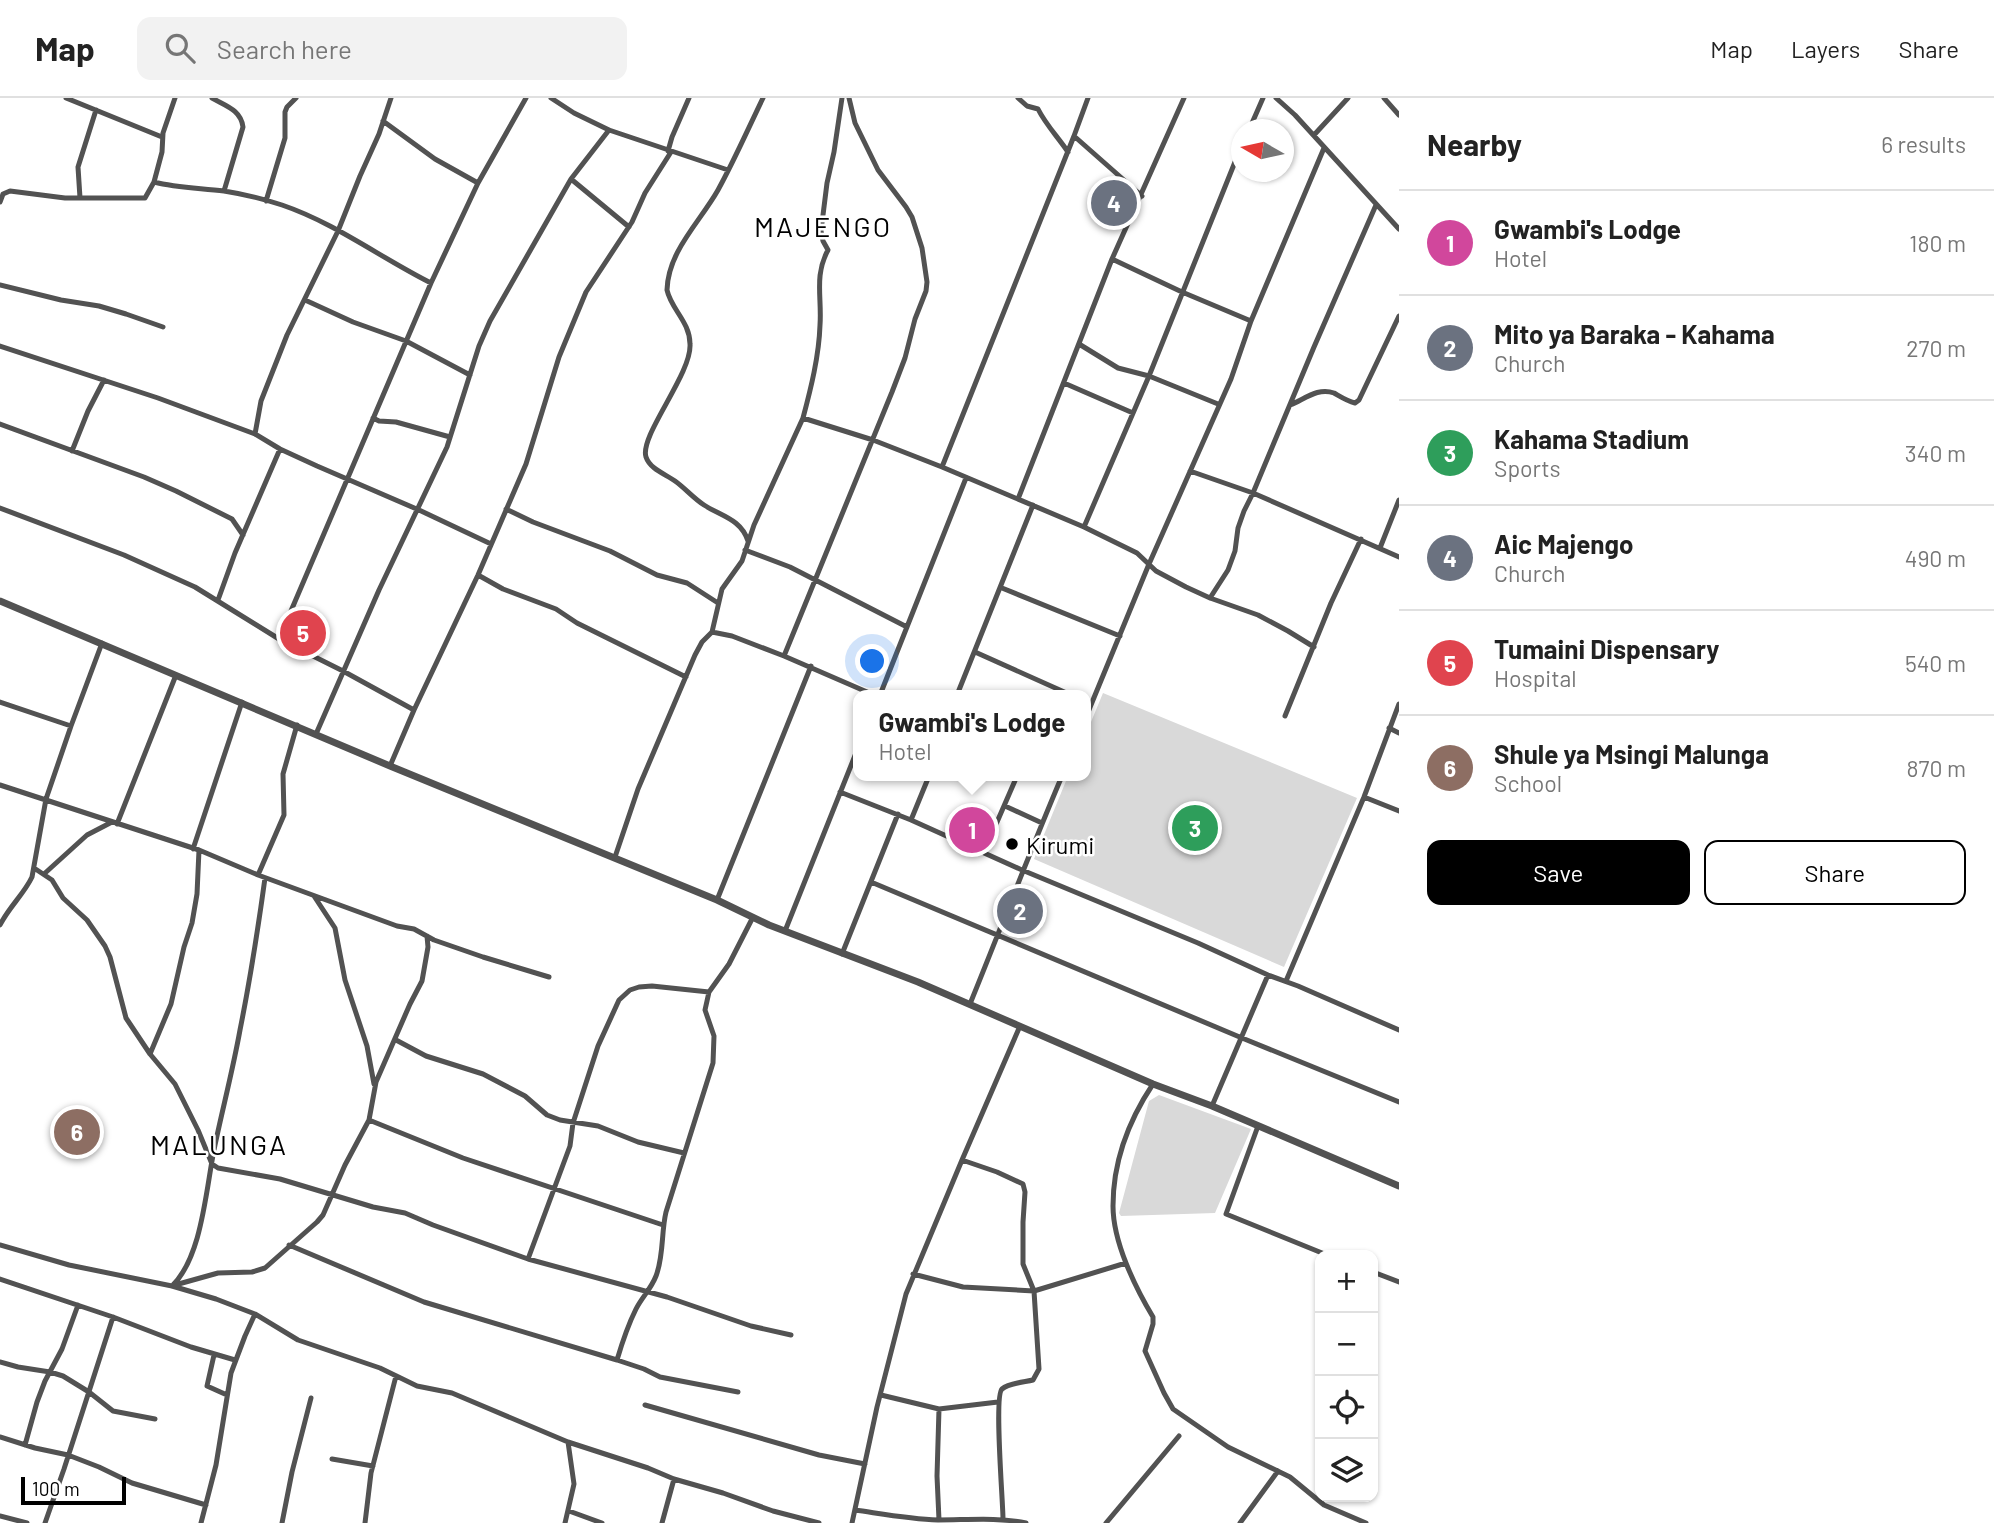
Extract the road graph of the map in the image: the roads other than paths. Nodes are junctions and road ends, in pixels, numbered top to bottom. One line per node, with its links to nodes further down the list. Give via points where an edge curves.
1 (66, 98): 19 (street)
2 (175, 98): 27 (street)
3 (212, 98): 36 (street, via 239,113 243,127)
4 (296, 98): 39 (street, via 285,112 285,138)
5 (391, 98): 23 (street)
6 (526, 98): 35 (street)
7 (551, 98): 24 (street)
8 (689, 98): 29 (street)
9 (763, 98): 31 (street)
10 (842, 98): 64 (street, via 821,231 828,250 819,276 818,347)
11 (849, 98): 68 (street, via 855,123 878,170 912,217 927,282 905,358)
12 (1018, 98): 30 (street, via 1038,109)
13 (1088, 98): 26 (street)
14 (1184, 98): 37 (street)
15 (1263, 98): 22 (street)
16 (1276, 98): 25 (street)
17 (1348, 98): 25 (street)
18 (1386, 99): 21 (street)
19 (76, 100): 20 (street)
20 (96, 110): 27 (street); 38 (street, via 78,169)
21 (1399, 115)
22 (1254, 119)
23 (383, 121): 35 (street); 44 (street)
24 (609, 130): 29 (street); 33 (street)
25 (1314, 135): 28 (street)
26 (1074, 136): 30 (street); 37 (street)
27 (162, 138): 34 (street)
28 (1324, 148): 41 (street); 51 (street)
29 (670, 152): 31 (street); 42 (street)
30 (1068, 152): 71 (street)
31 (728, 170): 85 (street, via 679,249 669,277 668,296 689,332 690,354 645,455 652,466 738,524)
32 (1231, 172): 48 (street)
33 (571, 179): 42 (street); 56 (street, via 490,321)
34 (154, 182): 36 (street); 38 (street, via 145,198)
35 (478, 183): 46 (street)
36 (224, 191): 39 (street)
37 (1142, 195): 45 (street)
38 (80, 198): 40 (street, via 10,191)
39 (266, 201): 44 (street, via 312,216)
40 (0, 202)
41 (1376, 205): 43 (street); 61 (street)
42 (629, 227): 80 (street, via 586,292)
43 (1399, 229)
44 (338, 231): 46 (street); 49 (street)
45 (1112, 260): 48 (street); 54 (street)
46 (431, 283): 53 (street)
47 (0, 285): 52 (street, via 99,306)
48 (1182, 292): 51 (street); 57 (street)
49 (305, 300): 53 (street); 66 (street, via 261,401)
50 (1399, 316): 61 (street, via 1359,400 1349,402 1325,390)
51 (1251, 321): 60 (street)
52 (163, 327)
53 (406, 341): 56 (street); 63 (street)
54 (1079, 344): 57 (street, via 1118,368); 59 (street)
55 (0, 346): 58 (street)
56 (470, 375): 67 (street)
57 (1149, 376): 60 (street); 62 (street)
58 (104, 380): 66 (street); 70 (street)
59 (1064, 383): 62 (street); 76 (street)
60 (1219, 404): 72 (street)
61 (1290, 405): 75 (street)
62 (1133, 412): 82 (street)
63 (373, 418): 67 (street); 74 (street)
64 (803, 418): 68 (street); 85 (street)
65 (0, 424): 70 (street)
66 (255, 434): 69 (street)
67 (450, 437): 81 (street)
68 (873, 440): 71 (street); 92 (street)
69 (280, 449): 74 (street); 83 (street)
70 (72, 451): 83 (street, via 144,477 233,519)
71 (943, 467): 73 (street)
72 (1190, 471): 75 (street); 90 (street)
73 (966, 478): 76 (street); 98 (street)
74 (348, 479): 81 (street); 101 (street)
75 (1253, 493): 84 (street); 94 (street, via 1228,570)
76 (1018, 499): 78 (street)
77 (1399, 500): 87 (street)
78 (1033, 505): 82 (street); 93 (street)
79 (0, 508): 95 (street, via 159,570)
80 (506, 509): 86 (street); 97 (street, via 657,575 687,583)
81 (419, 510): 86 (street); 107 (street)
82 (1084, 527): 90 (street)
83 (243, 535): 95 (street)
84 (1361, 539): 87 (street); 103 (street)
85 (748, 541): 88 (street)
86 (491, 544): 91 (street)
87 (1380, 548): 89 (street)
88 (745, 550): 92 (street); 97 (street)
89 (1399, 556)
90 (1149, 564): 94 (street); 100 (street)
91 (478, 575): 109 (street); 118 (street)
92 (816, 580): 98 (street); 105 (street)
93 (1002, 588): 100 (street); 104 (street)
94 (1210, 598): 103 (street, via 1258,615)
95 (218, 600): 101 (street)
96 (0, 601): 102 (street)
97 (718, 603): 99 (street)
98 (907, 627): 111 (street)
99 (712, 632): 105 (street); 109 (street, via 702,642)
100 (1120, 636): 114 (street)
101 (279, 639): 107 (street)
102 (102, 643): 108 (street); 121 (street)
103 (1314, 647): 119 (street)
104 (975, 652): 112 (street); 113 (street)
105 (784, 656): 106 (street)
106 (811, 666): 110 (street); 150 (street)
107 (343, 671): 118 (street); 124 (street)
108 (176, 675): 116 (street); 138 (street)
109 (686, 677): 142 (street, via 638,789)
110 (863, 690)
111 (882, 690)
112 (959, 690)
113 (1061, 690)
114 (1091, 697)
115 (0, 702): 121 (street)
116 (242, 702): 120 (street); 140 (street)
117 (1399, 704): 122 (street)
118 (414, 710): 126 (street)
119 (1285, 716)
120 (297, 725): 124 (street); 146 (street, via 283,774 284,814)
121 (71, 726): 133 (street)
122 (1389, 728): 123 (street); 132 (street)
123 (1399, 733)
124 (316, 734): 126 (street)
125 (853, 760): 131 (street)
126 (390, 766): 142 (street)
127 (927, 781): 137 (street)
128 (1015, 781): 134 (street)
129 (1060, 781): 139 (street)
130 (0, 785): 133 (street)
131 (840, 792): 136 (street); 153 (street)
132 (1364, 797): 135 (street); 159 (street)
133 (46, 799): 138 (street); 143 (street)
134 (1005, 806): 139 (street); 141 (street)
135 (1399, 811)
136 (898, 814): 137 (street); 148 (street)
137 (911, 820): 141 (street)
138 (114, 823): 140 (street); 145 (street, via 91,832)
139 (1042, 823): 144 (street)
140 (196, 850): 146 (street); 166 (street, via 192,923 171,1004)
141 (984, 852): 144 (street)
142 (615, 858): 150 (street)
143 (34, 868): 145 (street); 152 (street, via 28,886)
144 (1022, 870): 154 (street); 157 (street)
145 (44, 874): 166 (street, via 105,946 126,1018)
146 (258, 875): 147 (street)
147 (265, 877): 149 (street); 176 (street, via 240,1032)
148 (871, 881): 154 (street); 156 (street)
149 (314, 895): 155 (street); 168 (street, via 335,928)
150 (717, 901): 151 (street)
151 (753, 918): 153 (street); 160 (street)
152 (0, 925)
153 (785, 931): 156 (street)
154 (998, 935): 161 (street); 164 (street)
155 (427, 936): 158 (street); 165 (street, via 424,976)
156 (842, 954): 161 (street)
157 (1268, 975): 159 (street); 164 (street)
158 (549, 977)
159 (1286, 981): 163 (street)
160 (709, 992): 172 (street, via 652,986 624,995 602,1035); 174 (street, via 705,1010 714,1036 713,1063)
161 (970, 1004): 162 (street)
162 (1020, 1026): 167 (street); 175 (street)
163 (1399, 1030)
164 (1242, 1038): 169 (street); 170 (street)
165 (396, 1040): 168 (street); 172 (street, via 426,1056 483,1074 525,1096 547,1115)
166 (150, 1054): 176 (street, via 175,1084)
167 (1153, 1084): 170 (street); 185 (street, via 1125,1136 1116,1179 1113,1207)
168 (375, 1087): 171 (street)
169 (1399, 1102)
170 (1212, 1106): 173 (street)
171 (369, 1120): 178 (street, via 463,1158); 179 (street)
172 (573, 1123): 174 (street, via 598,1126); 178 (street, via 570,1146)
173 (1258, 1126): 177 (street); 183 (street, via 1226,1214)
174 (684, 1153): 180 (street)
175 (962, 1160): 186 (street); 191 (street, via 1023,1184 1023,1264)
176 (212, 1164): 179 (street); 190 (street, via 197,1236 184,1272)
177 (1399, 1186)
178 (554, 1187): 180 (street); 184 (street)
179 (332, 1196): 182 (street, via 317,1222); 184 (street, via 405,1213)
180 (663, 1225): 192 (street, via 661,1261)
181 (0, 1245): 190 (street)
182 (289, 1245): 190 (street, via 261,1269 218,1273); 199 (street, via 424,1302)
183 (1315, 1250)
184 (528, 1259): 192 (street)
185 (1126, 1263): 191 (street); 220 (street, via 1153,1317 1145,1351 1173,1409 1228,1447)
186 (913, 1274): 191 (street, via 963,1287); 206 (street)
187 (1378, 1274): 189 (street)
188 (0, 1279): 193 (street)
189 (1399, 1282)
190 (172, 1286): 194 (street)
191 (1034, 1291): 208 (street, via 1039,1369 1033,1380 1003,1388)
192 (648, 1292): 196 (street); 199 (street, via 637,1307)
193 (78, 1305): 195 (street); 201 (street)
194 (256, 1314): 198 (street); 202 (street, via 298,1339)
195 (113, 1317): 197 (street); 203 (street)
196 (791, 1335)
197 (214, 1355): 198 (street); 205 (street, via 207,1386)
198 (235, 1360): 205 (street)
199 (617, 1360): 204 (street, via 660,1377)
200 (0, 1362): 201 (street)
201 (50, 1372): 203 (street); 215 (street)
202 (396, 1376): 214 (street, via 424,1389 452,1393); 219 (street)
203 (89, 1392): 211 (street, via 113,1411); 216 (street)
204 (738, 1392)
205 (227, 1395): 222 (street)
206 (881, 1395): 210 (street); 218 (street)
207 (311, 1398): 231 (street)
208 (998, 1402): 210 (street); 226 (street)
209 (645, 1405): 218 (street)
210 (939, 1409): 227 (street)
211 (155, 1419)
212 (1179, 1436): 239 (street)
213 (0, 1437): 215 (street)
214 (568, 1443): 221 (street); 224 (street, via 574,1484)
215 (25, 1445): 216 (street)
216 (68, 1455): 222 (street, via 132,1483); 229 (street)
217 (332, 1460): 219 (street)
218 (865, 1464): 223 (street)
219 (373, 1466): 232 (street)
220 (1278, 1471): 240 (street); 241 (street, via 1324,1505)
221 (674, 1479): 235 (street); 236 (street)
222 (206, 1505): 230 (street)
223 (855, 1510): 227 (street); 237 (street)
224 (569, 1511): 233 (street); 234 (street)
225 (0, 1516): 228 (street)
226 (1003, 1519): 227 (street); 238 (street)
227 (939, 1520)
228 (27, 1523)
229 (45, 1523)
230 (201, 1523)
231 (282, 1523)
232 (365, 1523)
233 (565, 1523)
234 (602, 1523)
235 (662, 1523)
236 (819, 1523)
237 (852, 1523)
238 (1026, 1523)
239 (1106, 1523)
240 (1240, 1523)
241 (1366, 1523)

